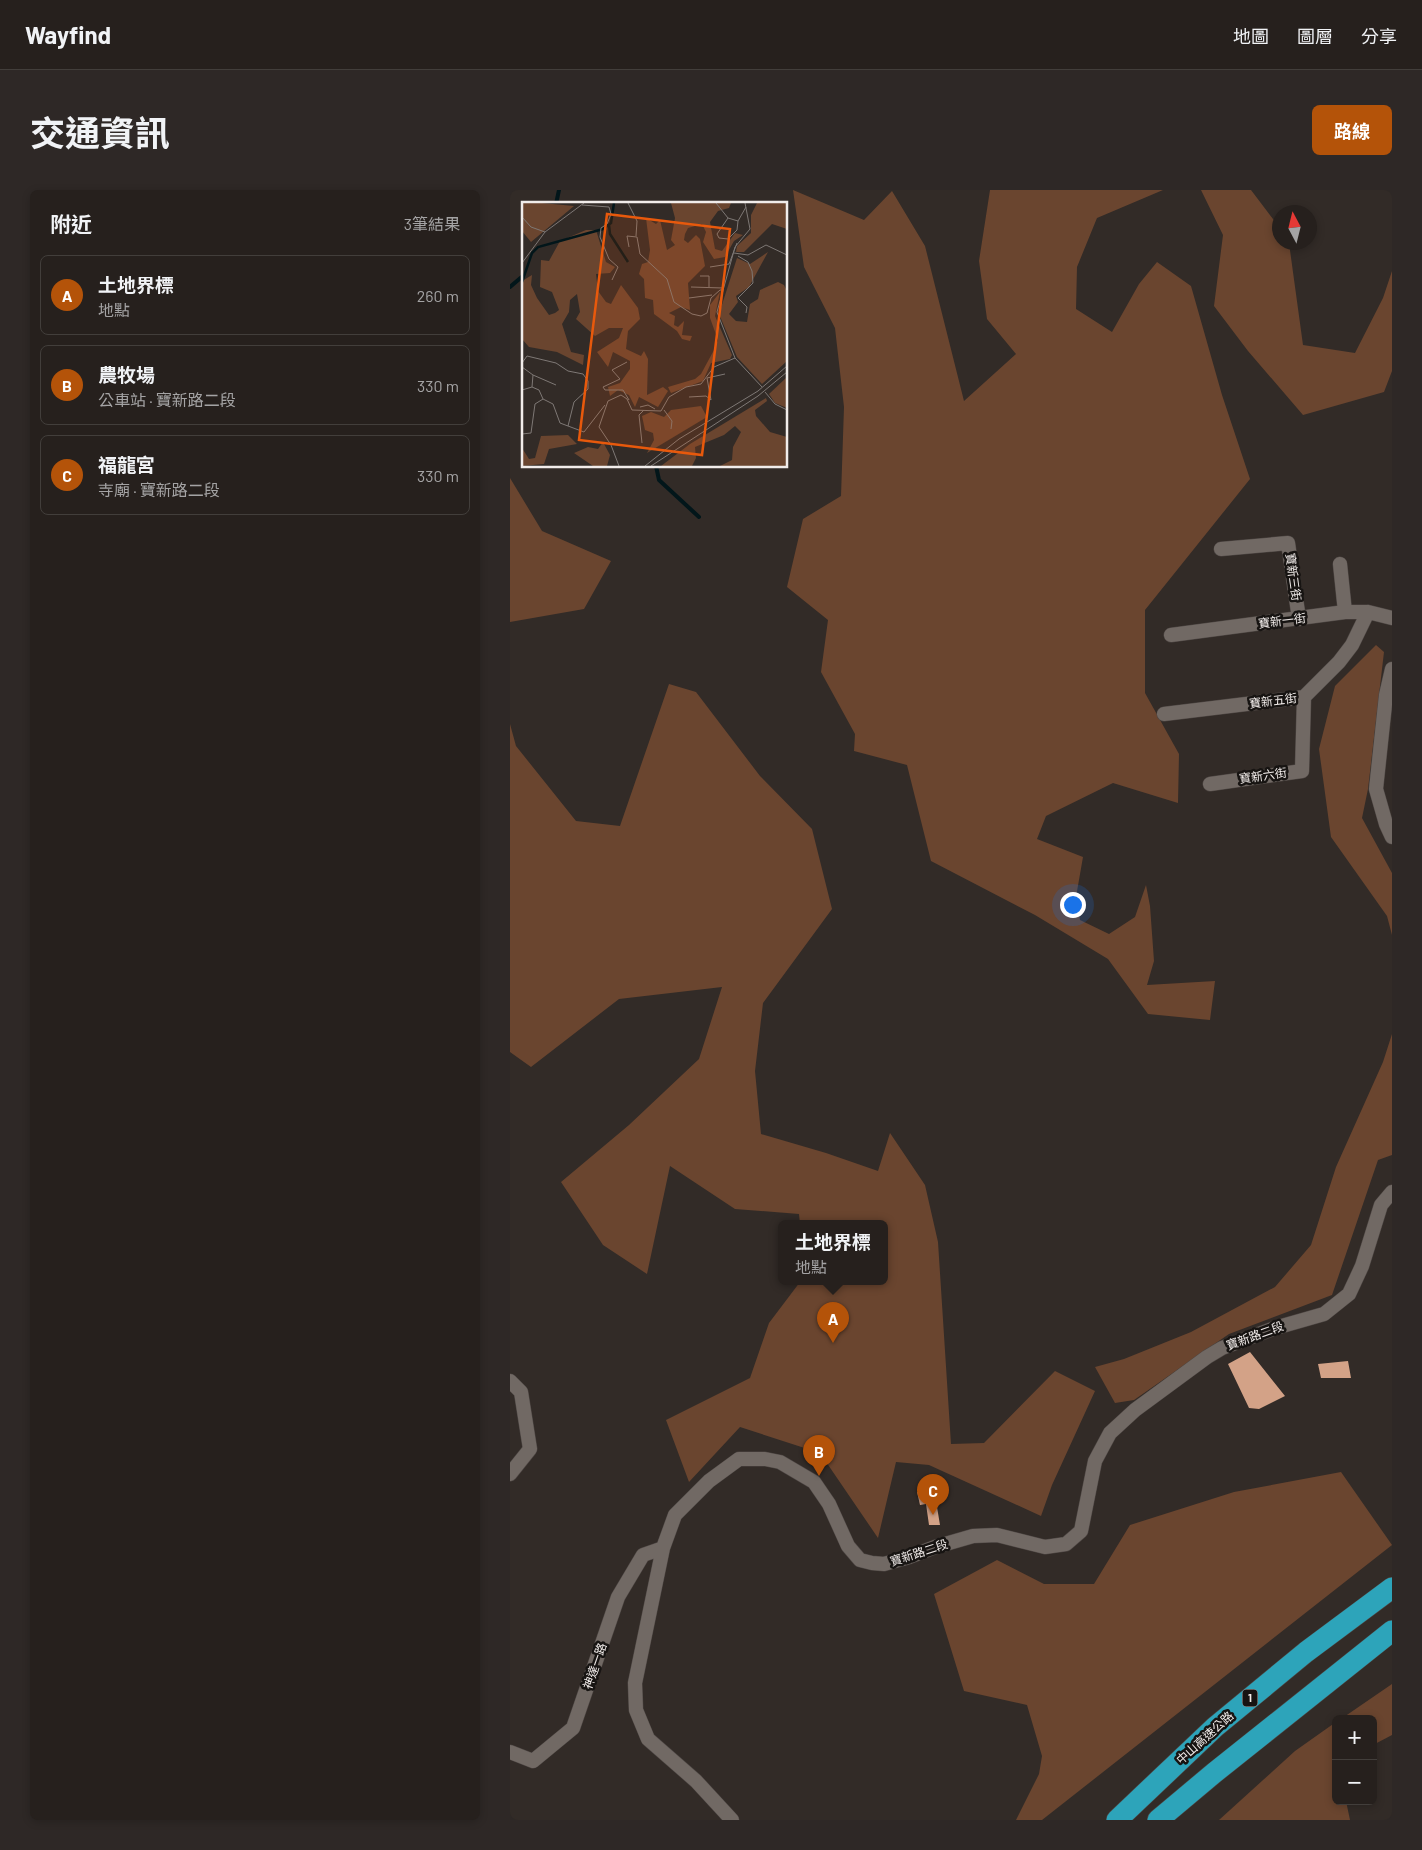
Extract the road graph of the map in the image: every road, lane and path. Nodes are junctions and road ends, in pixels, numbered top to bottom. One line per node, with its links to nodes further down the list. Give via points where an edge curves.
1 (1221, 549): 6 (street, 寶新三街, via 1288,543)
2 (1340, 564): 3 (street)
3 (1346, 612): 4 (street, 寶新一街); 6 (street, 寶新一街)
4 (1368, 612): 5 (street, 寶新一街); 9 (street, 寶新五街, via 1352,645)
5 (1392, 618)
6 (1299, 619): 7 (street, 寶新一街)
7 (1171, 635)
8 (1392, 669): 12 (street, via 1386,695 1376,790)
9 (1304, 697): 10 (street, 寶新五街); 11 (street, 寶新六街, via 1302,771)
10 (1164, 714)
11 (1210, 784)
12 (1392, 837)
13 (1392, 1192): 16 (street, 寶新路二段, via 1381,1206 1362,1266 1349,1294 1324,1314 1275,1328 1215,1352 1135,1410 1110,1433 1095,1461 1081,1530 1066,1544 1045,1546 997,1535 973,1536 884,1564 860,1560 848,1546 829,1504 814,1482 780,1462 739,1459 709,1481 676,1515)
14 (510, 1381): 15 (street, via 521,1392 530,1449)
15 (510, 1474)
16 (663, 1548): 19 (street, 神達一路, via 643,1555 618,1598 573,1728 533,1761); 20 (street, 寶新路二段, via 635,1683 636,1710 648,1739 696,1781)
17 (1392, 1588): 21 (highway, 中山高速公路 / 1, via 1306,1652 1216,1727)
18 (1392, 1631): 22 (highway)
19 (510, 1752)
20 (732, 1820)
21 (1117, 1820)
22 (1158, 1820)

